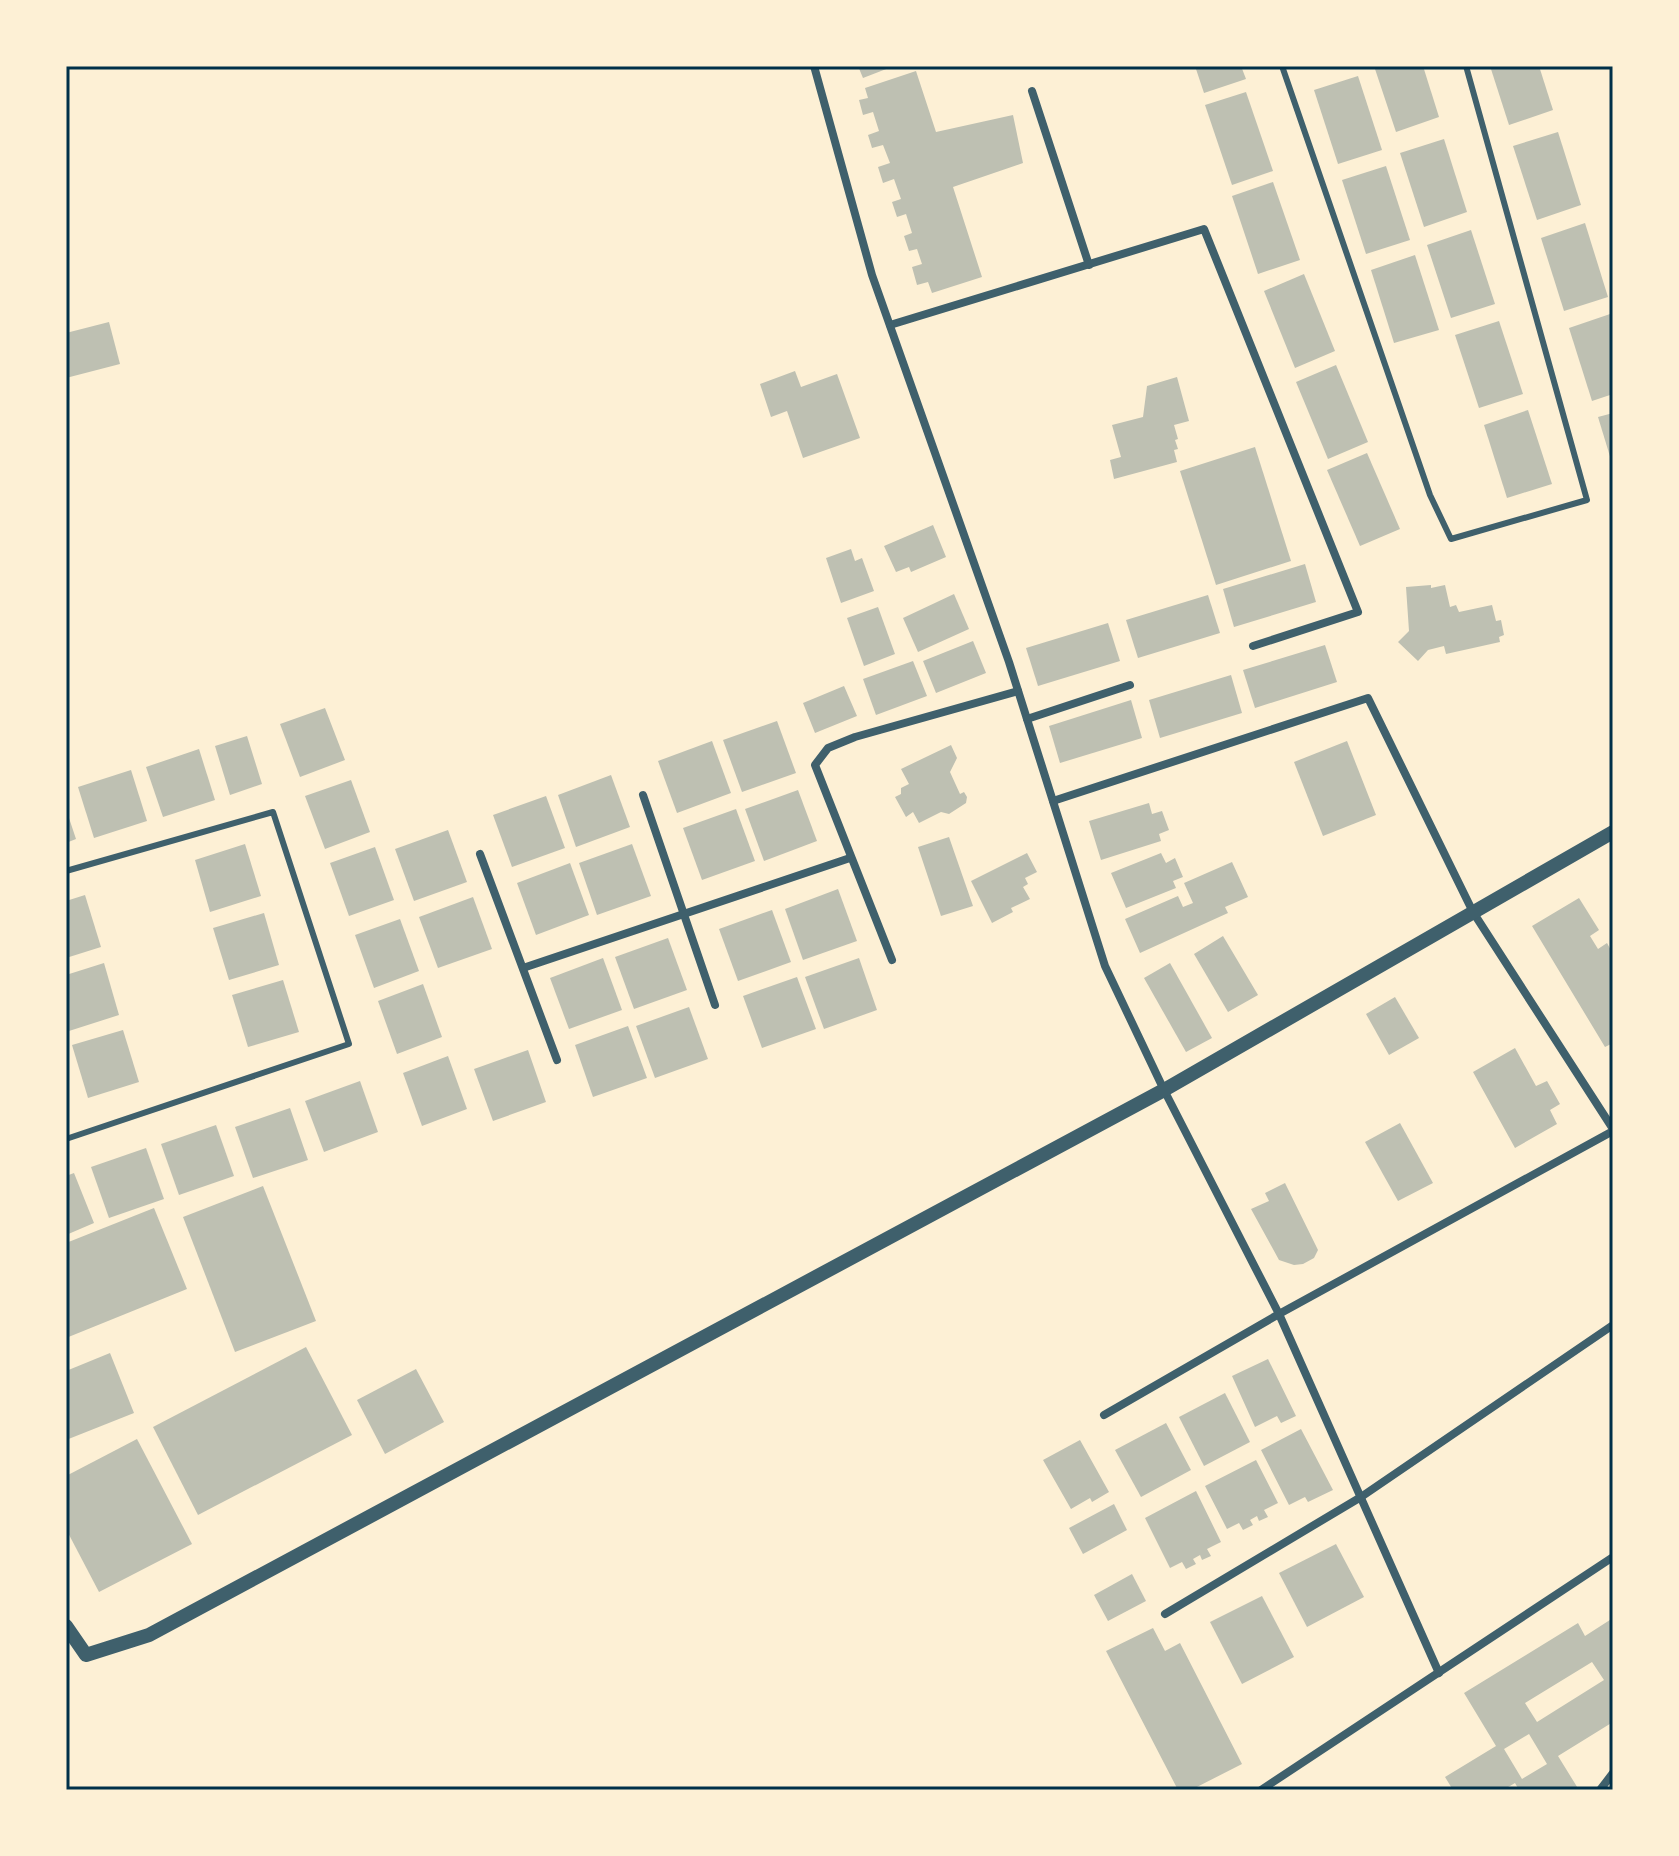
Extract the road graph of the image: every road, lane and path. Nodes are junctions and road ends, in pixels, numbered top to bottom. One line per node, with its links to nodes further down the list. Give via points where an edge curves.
1 (814, 66): 6 (street)
2 (1282, 66): 3 (lane, via 1430,495 1451,539 1587,500)
3 (1466, 66)
4 (1032, 91): 5 (street)
5 (1089, 265): 6 (street); 7 (street, via 1204,229 1358,612)
6 (890, 325): 9 (street)
7 (1253, 646)
8 (1130, 685): 10 (street)
9 (1018, 691): 10 (street); 15 (street, via 828,748 815,765)
10 (1027, 719): 12 (street)
11 (643, 795): 18 (street)
12 (1053, 801): 17 (street, via 1368,698); 23 (street, via 1105,966)
13 (1613, 832): 17 (street)
14 (480, 854): 20 (street)
15 (850, 858): 18 (street); 19 (street)
16 (66, 871): 25 (lane, via 273,812 349,1044)
17 (1473, 912): 23 (street); 24 (street)
18 (683, 913): 20 (street); 21 (street)
19 (892, 960)
20 (523, 968): 22 (street)
21 (715, 1005)
22 (557, 1060)
23 (1164, 1090): 26 (street); 32 (street, via 149,1635 86,1655)
24 (1613, 1130): 26 (street)
25 (66, 1139)
26 (1279, 1314): 28 (street); 29 (street)
27 (1613, 1325): 29 (street)
28 (1104, 1415)
29 (1361, 1497): 31 (street); 33 (street)
30 (1613, 1557): 33 (street)
31 (1165, 1614)
32 (66, 1626)
33 (1439, 1673): 35 (street)
34 (1613, 1773): 36 (street)
35 (1261, 1790)
36 (1600, 1790)

